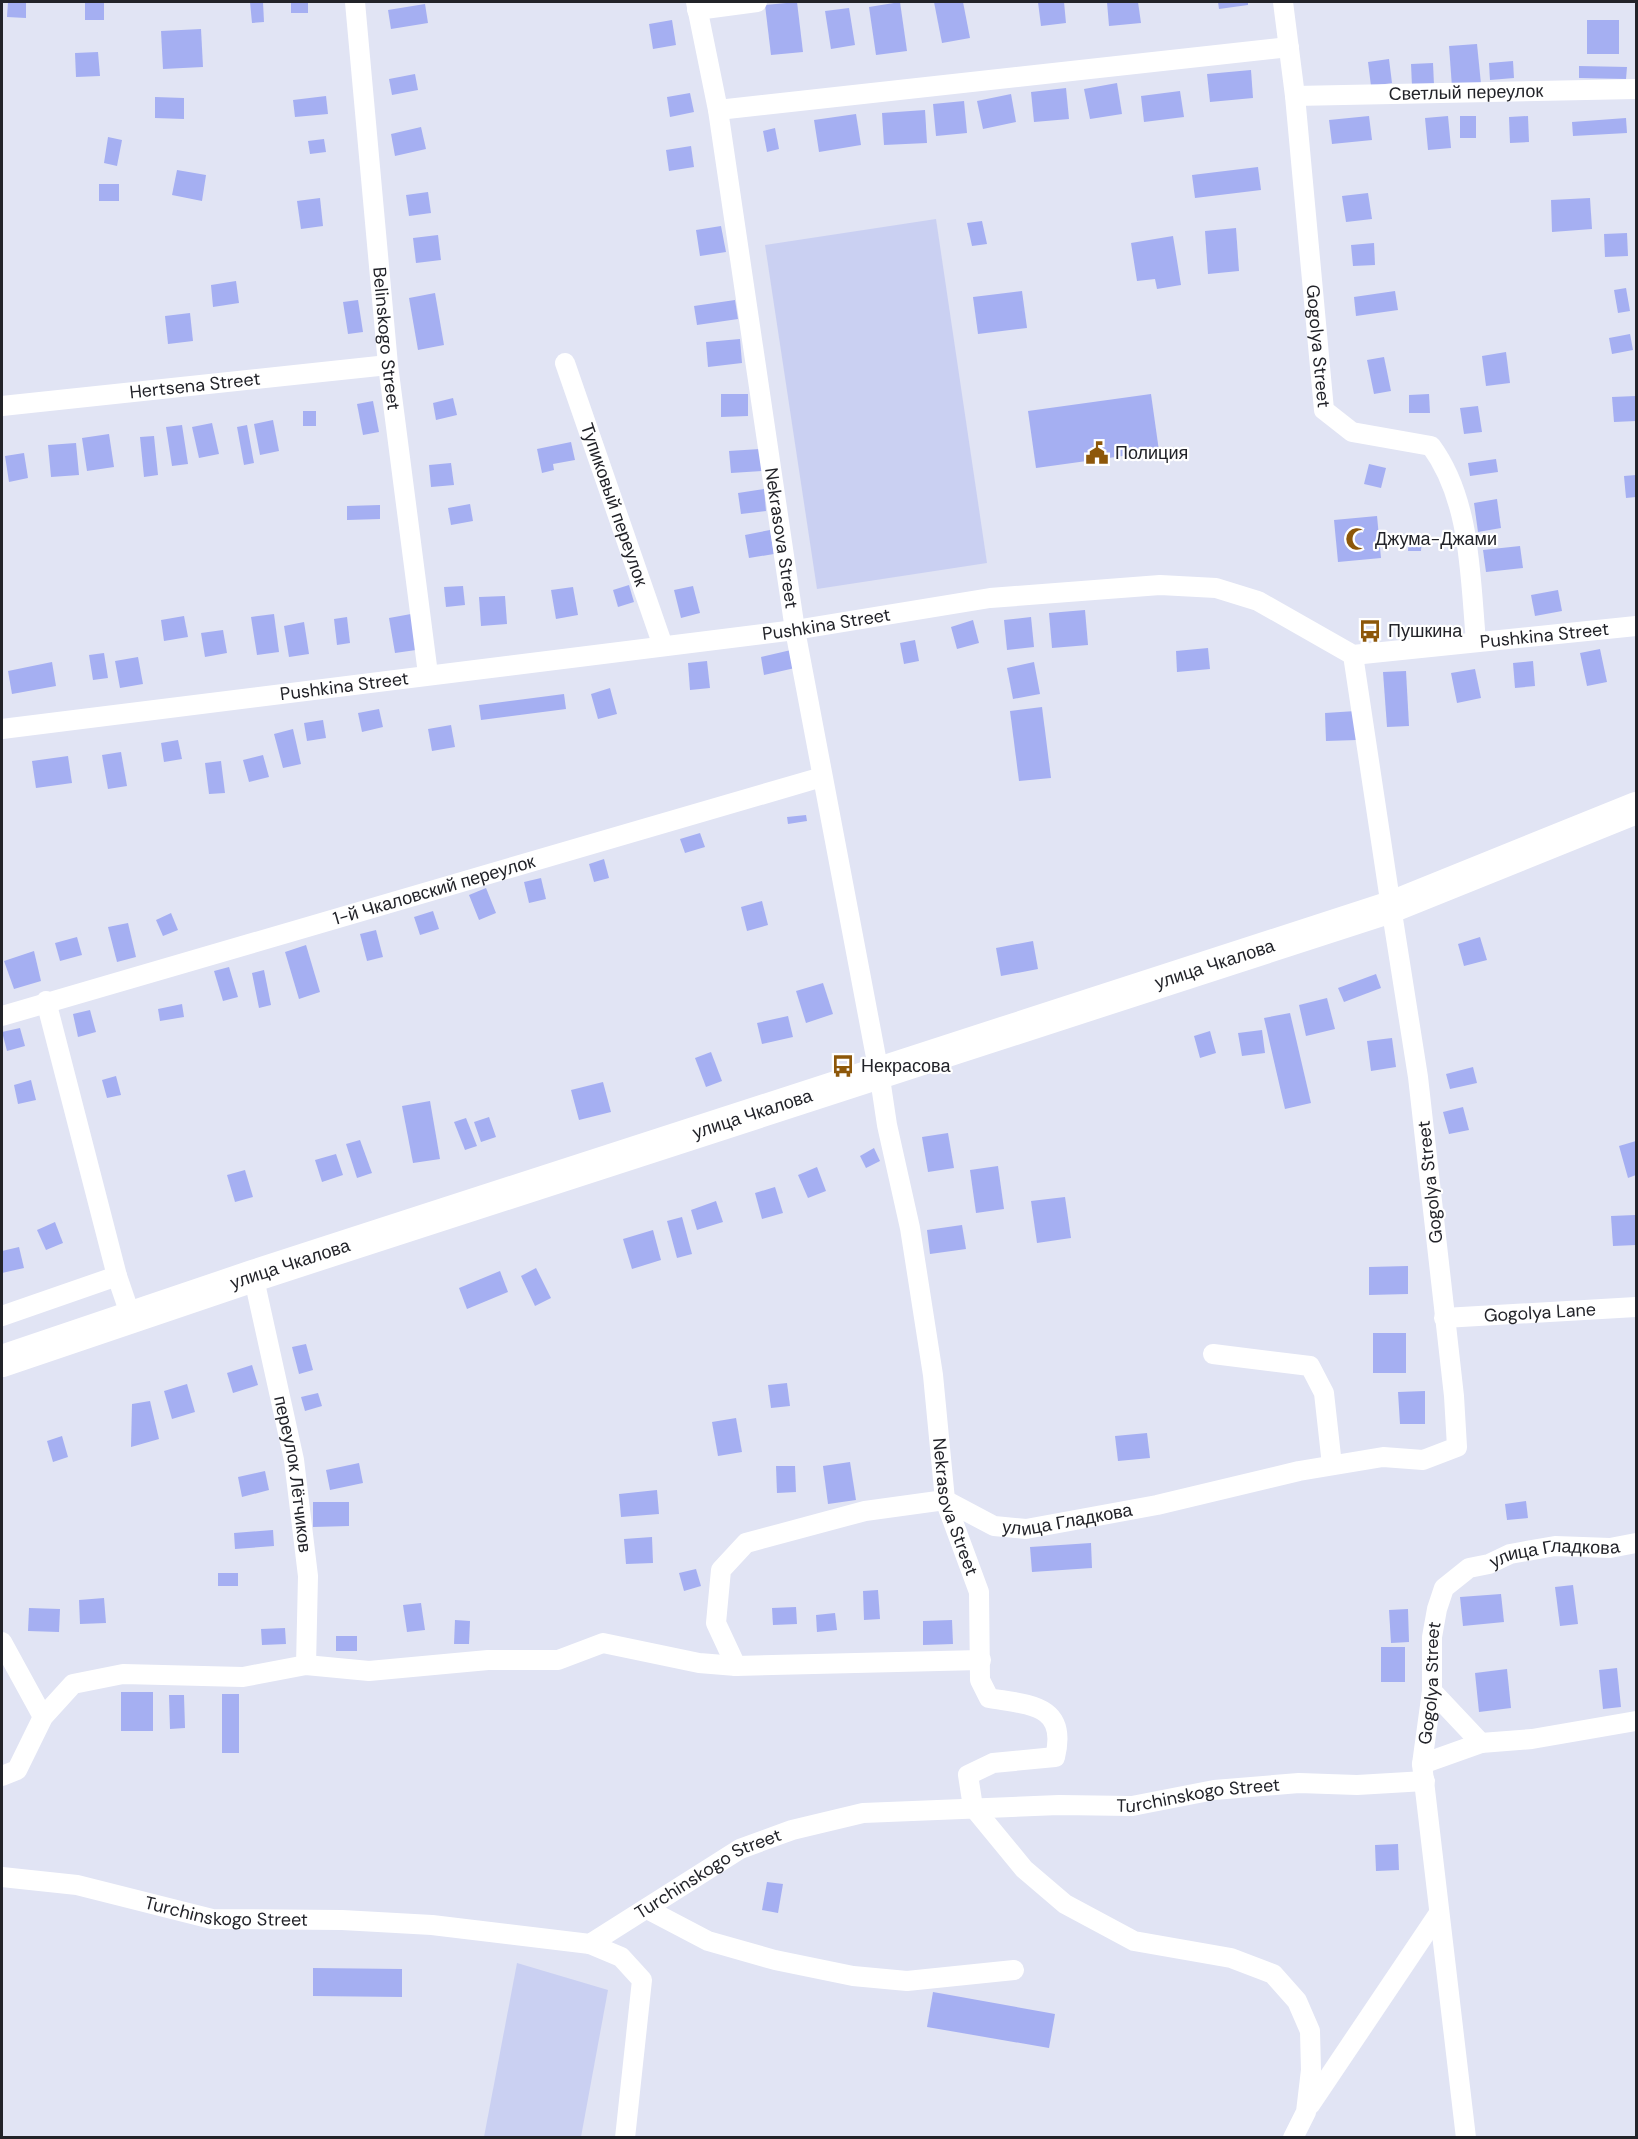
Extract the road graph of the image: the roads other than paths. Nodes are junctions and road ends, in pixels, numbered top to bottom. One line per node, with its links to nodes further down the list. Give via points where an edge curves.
1 (355, 2): 10 (street, Belinskogo Street)
2 (757, 2): 4 (street)
3 (1283, 2): 5 (street, Gogolya Street)
4 (696, 6): 8 (street, Nekrasova Street)
5 (1289, 46): 7 (street, Gogolya Street); 8 (street)
6 (1636, 88): 7 (street, Светлый переулок)
7 (1295, 96): 14 (street, Gogolya Street, via 1324,410 1352,432 1431,446 1442,461 1456,493 1469,564)
8 (718, 110): 13 (street, Nekrasova Street)
9 (565, 363): 15 (street, Тупиковый переулок)
10 (388, 365): 11 (street, Hertsena Street); 17 (street, Belinskogo Street)
11 (2, 405)
12 (1636, 626): 14 (street, Pushkina Street)
13 (795, 630): 15 (street, Pushkina Street); 16 (street, Pushkina Street, via 990,598 1160,585 1216,588 1258,601); 19 (street, Nekrasova Street)
14 (1476, 641): 16 (street, Pushkina Street)
15 (663, 646): 17 (street, Pushkina Street)
16 (1353, 655): 22 (street, Gogolya Street)
17 (428, 674): 18 (street, Pushkina Street)
18 (2, 729)
19 (822, 777): 23 (street, 1-й Чкаловский переулок); 25 (street, Nekrasova Street)
20 (1636, 808): 22 (main road, улица Чкалова)
21 (1636, 822): 22 (main road, улица Чкалова)
22 (1392, 913): 25 (main road, улица Чкалова); 30 (street, Gogolya Street, via 1418,1077)
23 (46, 1001): 24 (street, 1-й Чкаловский переулок); 26 (street)
24 (2, 1016)
25 (880, 1079): 27 (main road, улица Чкалова); 37 (street, Nekrasova Street, via 910,1228)
26 (117, 1276): 29 (street); 31 (street)
27 (254, 1282): 31 (main road, улица Чкалова); 42 (street, переулок Лётчиков, via 294,1460 308,1576)
28 (1636, 1306): 30 (street, Gogolya Lane)
29 (2, 1316)
30 (1444, 1318): 35 (street, Gogolya Street)
31 (134, 1323): 33 (main road, улица Чкалова); 34 (main road, улица Чкалова)
32 (1213, 1354): 36 (street, via 1310,1366 1324,1393)
33 (2, 1361)
34 (2, 1374)
35 (1457, 1447): 36 (street, улица Гладкова, via 1423,1460 1383,1457)
36 (1332, 1465): 37 (street, улица Гладкова, via 1156,1505 1026,1529 994,1526)
37 (945, 1500): 41 (street, Nekrasova Street, via 979,1592); 43 (street, via 865,1511 746,1543 721,1570 716,1623)
38 (1636, 1543): 39 (street, улица Гладкова, via 1610,1548 1555,1546 1510,1554 1468,1568)
39 (1444, 1588): 44 (street, Gogolya Street, via 1432,1637)
40 (2, 1642): 45 (street)
41 (981, 1660): 43 (street); 50 (street, Nekrasova Street, via 980,1680 989,1698 1040,1707 1055,1721 1059,1740 1055,1757 993,1763 968,1775)
42 (306, 1665): 43 (street, via 369,1671 488,1660 558,1660 603,1643 699,1663); 45 (street, via 243,1677 123,1674 73,1684)
43 (736, 1666)
44 (1432, 1691): 47 (street); 48 (street, Gogolya Street)
45 (43, 1717): 49 (street, via 17,1770)
46 (1636, 1721): 47 (street, via 1532,1739)
47 (1481, 1743): 48 (street, Turchinskogo Street)
48 (1424, 1772): 50 (street, Turchinskogo Street, via 1357,1785 1299,1783 1214,1790 1132,1806); 53 (street, Gogolya Street)
49 (2, 1776)
50 (972, 1807): 52 (street, Turchinskogo Street, via 863,1813 792,1830 740,1850); 56 (street, via 1024,1869 1065,1904 1134,1941 1231,1958 1273,1974 1297,2001 1310,2031)
51 (2, 1877): 54 (street, Turchinskogo Street, via 77,1885 212,1918 432,1925)
52 (646, 1909): 54 (street, Turchinskogo Street); 55 (street, via 708,1941 853,1976 907,1982)
53 (1439, 1913): 56 (street); 59 (street, Gogolya Street)
54 (590, 1944): 57 (street, via 621,1957 642,1980)
55 (1014, 1970)
56 (1306, 2112): 58 (street)
57 (625, 2138)
58 (1293, 2138)
59 (1466, 2138)

